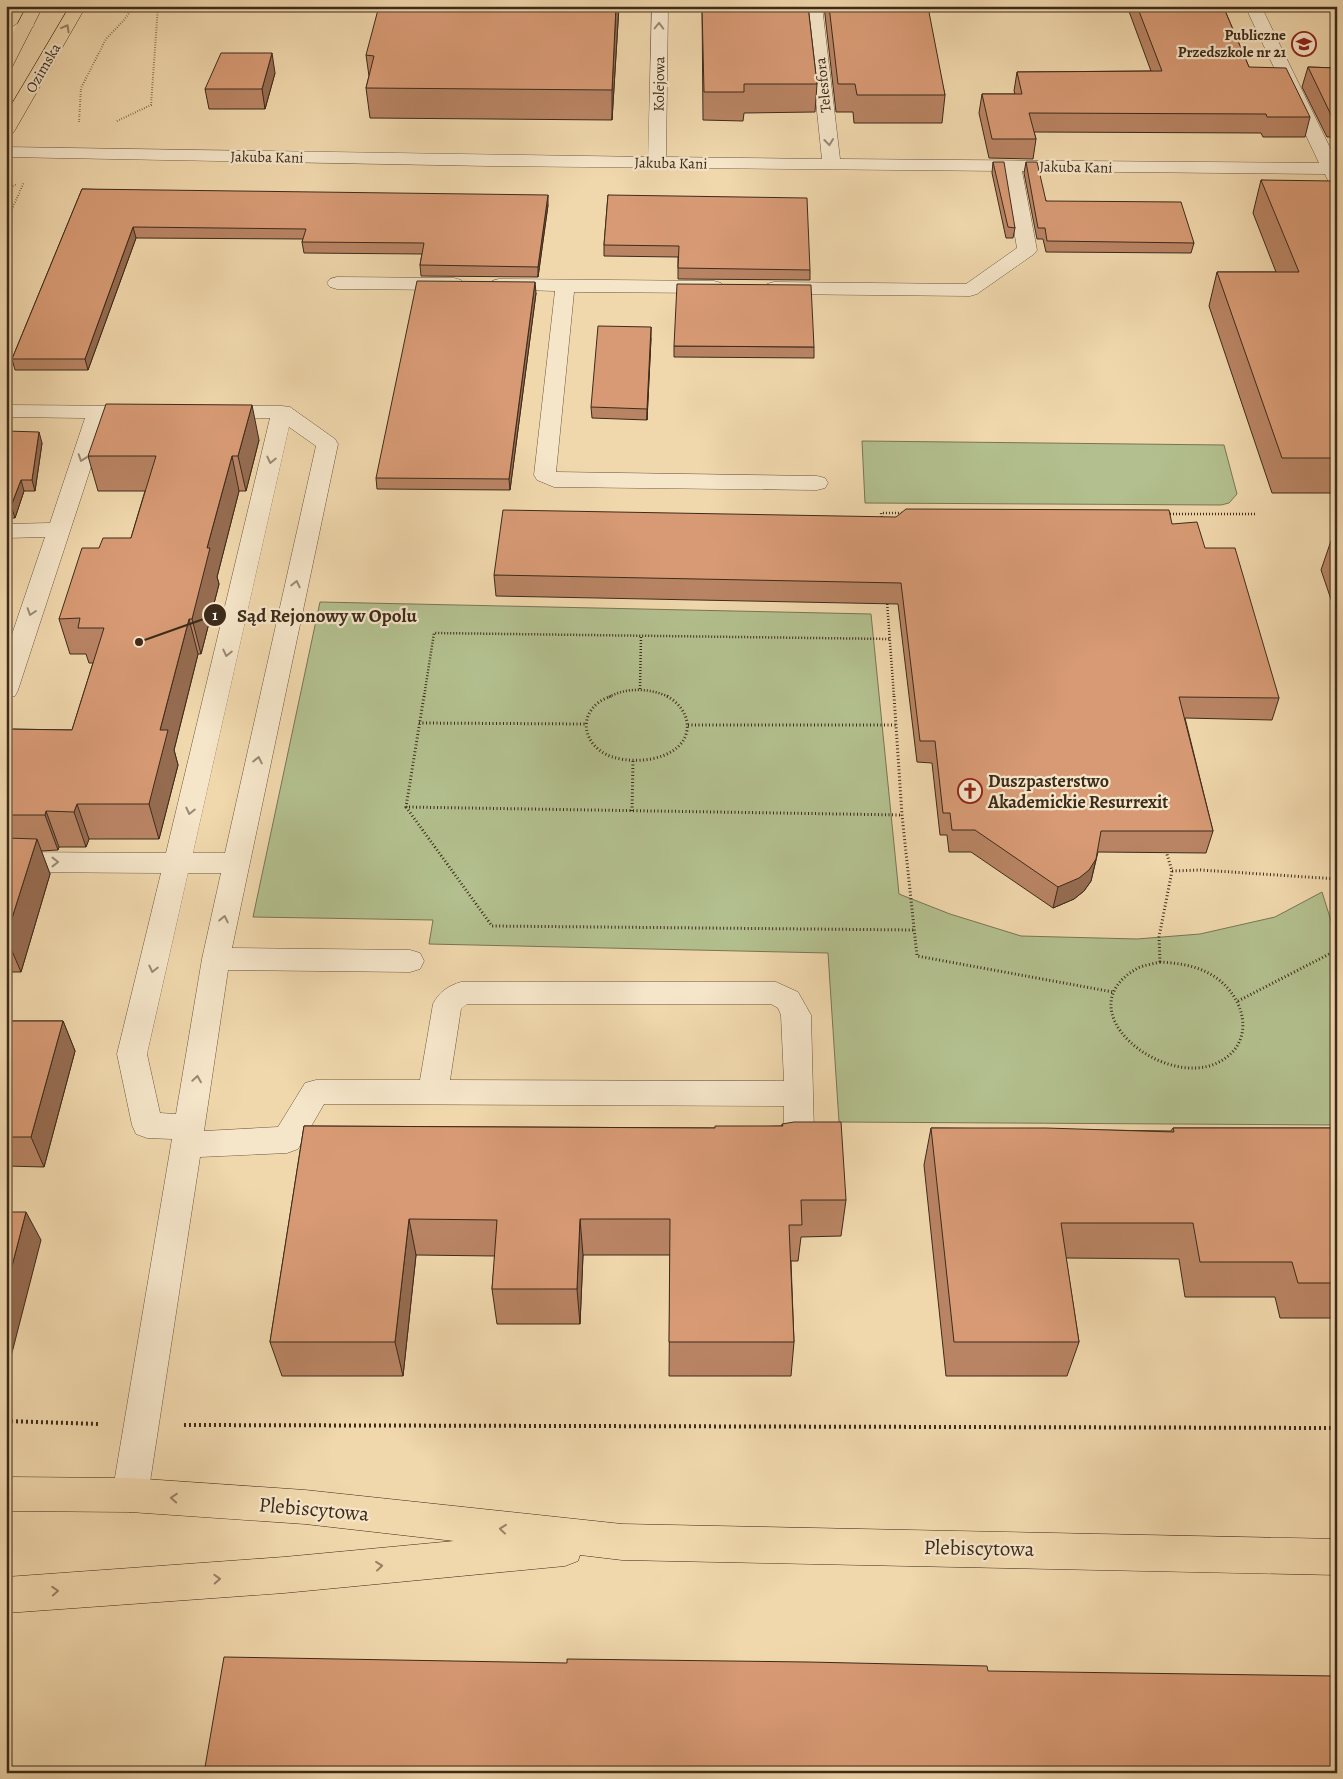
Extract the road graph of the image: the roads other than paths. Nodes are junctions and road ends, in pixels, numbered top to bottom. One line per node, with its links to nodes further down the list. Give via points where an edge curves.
1 (35, 6): 6 (main road, Ozimska)
2 (78, 6): 9 (main road, Ozimska, one-way to 2)
3 (660, 6): 11 (street, Kolejowa, one-way to 3)
4 (814, 6): 12 (street, Telesfora, one-way to 12)
5 (1253, 6): 14 (street)
6 (26, 25): 7 (street); 8 (main road, Ozimska)
7 (6, 39)
8 (6, 63)
9 (6, 130)
10 (6, 152): 11 (street, Jakuba Kani)
11 (657, 162): 12 (street, Jakuba Kani)
12 (832, 164): 13 (street, Jakuba Kani)
13 (1012, 166): 14 (street, Jakuba Kani); 18 (street, via 1027,250 970,290)
14 (1335, 173)
15 (337, 283): 16 (street)
16 (565, 286): 17 (street); 24 (street, via 544,475 554,480)
17 (733, 288)
18 (752, 288)
19 (6, 412): 20 (street)
20 (98, 412): 21 (street); 25 (street, one-way to 25)
21 (164, 412)
22 (192, 412): 23 (street)
23 (282, 412): 29 (street, one-way to 29); 30 (street, one-way to 23, via 327,444)
24 (817, 483)
25 (58, 530): 26 (street); 27 (street, one-way to 27)
26 (6, 531)
27 (6, 690)
28 (6, 862): 29 (street, one-way to 29)
29 (178, 862): 30 (street); 35 (street, one-way to 35, via 132,1054 147,1125)
30 (236, 863): 31 (street, one-way to 30)
31 (216, 959): 32 (street); 35 (street, one-way to 31)
32 (410, 961)
33 (433, 1092): 34 (street); 34 (street, via 447,1004 461,993 776,993 788,1000 796,1015); 36 (street, via 316,1092)
34 (798, 1094): 38 (street, via 799,1133 787,1146)
35 (188, 1136): 36 (street); 40 (street)
36 (287, 1140): 37 (street)
37 (317, 1141)
38 (747, 1146)
39 (6, 1494): 40 (main road, Plebiscytowa)
40 (130, 1495): 41 (main road, Plebiscytowa, one-way to 40, via 305,1507)
41 (622, 1542): 42 (main road, Plebiscytowa); 43 (main road, Plebiscytowa, one-way to 41, via 284,1575)
42 (1337, 1557)
43 (6, 1595)

